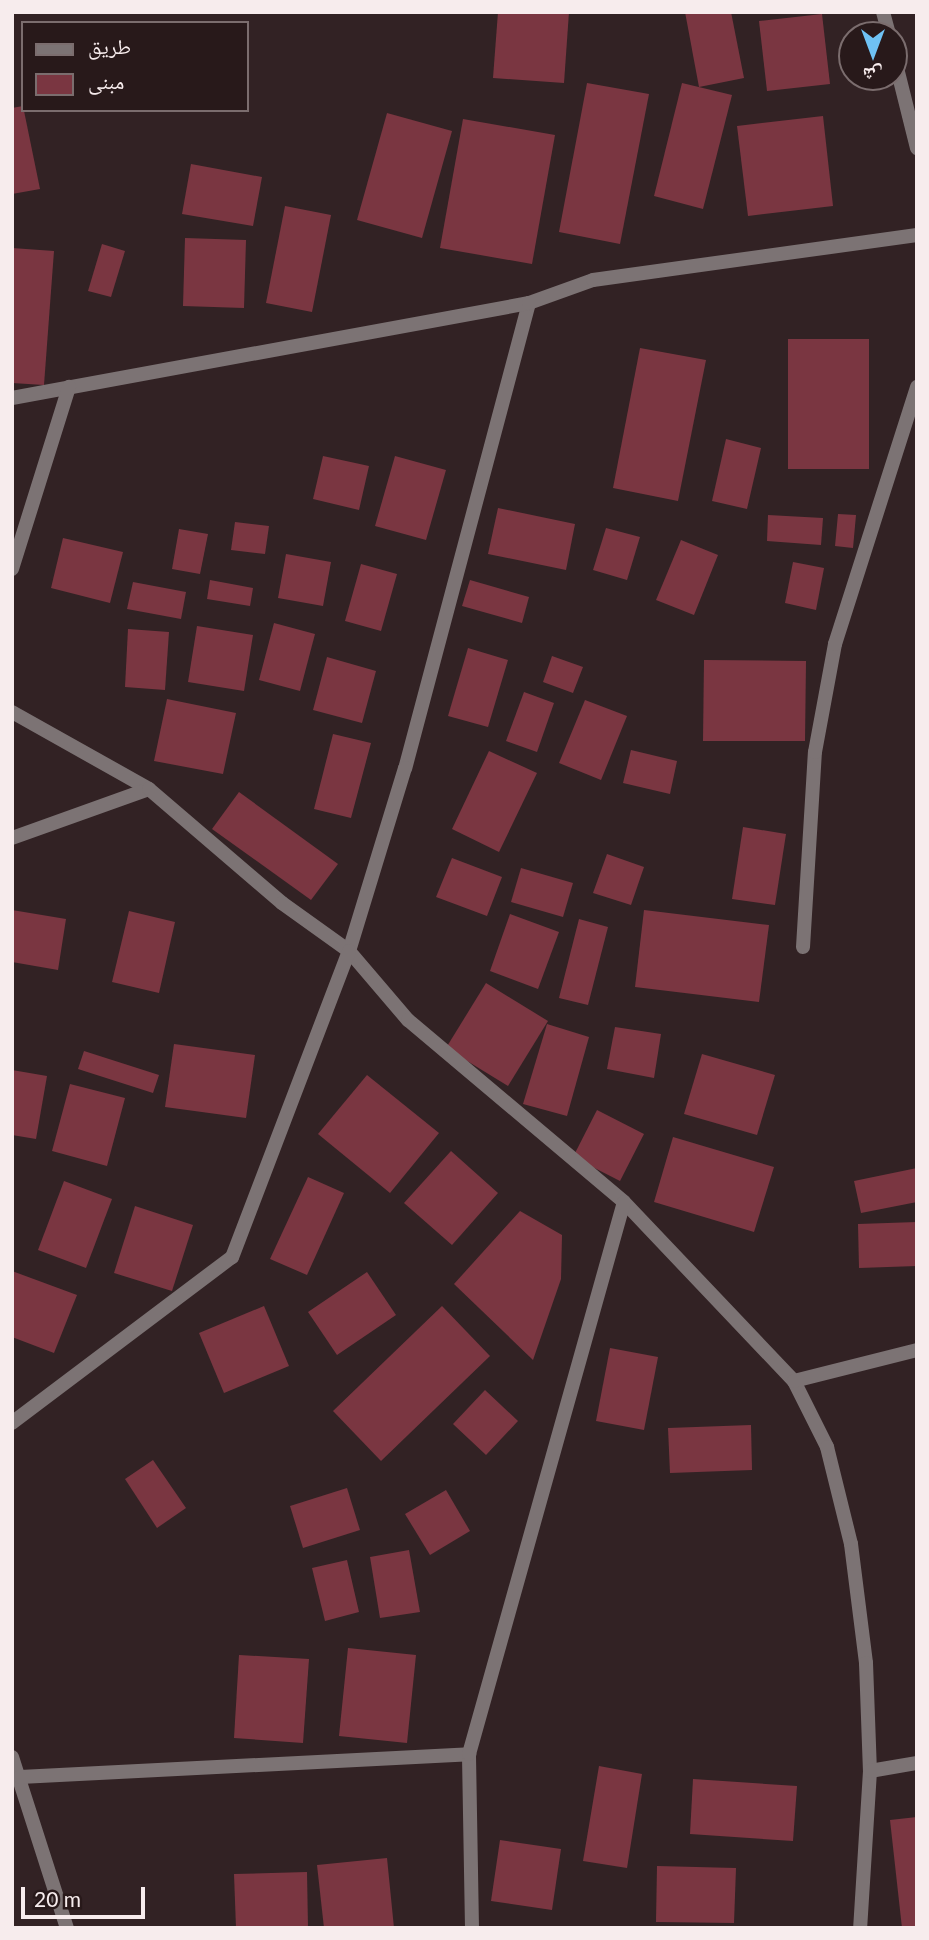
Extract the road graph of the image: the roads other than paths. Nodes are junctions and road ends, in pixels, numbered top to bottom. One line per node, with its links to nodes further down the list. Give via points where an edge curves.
1 (903, 91): 2 (street)
2 (917, 148)
3 (917, 235): 4 (street, via 593,280)
4 (528, 303): 5 (street); 13 (street, via 405,768)
5 (69, 387): 7 (street); 8 (street)
6 (917, 387): 12 (street, via 835,644 815,752)
7 (12, 398)
8 (12, 569)
9 (12, 712): 10 (street)
10 (149, 789): 11 (street); 13 (street, via 282,903)
11 (12, 838)
12 (803, 947)
13 (349, 951): 14 (street, via 408,1020); 17 (street, via 232,1257)
14 (624, 1202): 16 (street); 18 (street)
15 (917, 1350): 16 (street)
16 (794, 1381): 21 (street, via 827,1447 851,1544)
17 (12, 1423)
18 (469, 1754): 22 (street); 24 (street)
19 (12, 1757): 22 (street)
20 (917, 1763): 21 (street)
21 (870, 1771): 25 (street)
22 (20, 1777): 23 (street)
23 (67, 1928)
24 (472, 1928)
25 (860, 1928)

